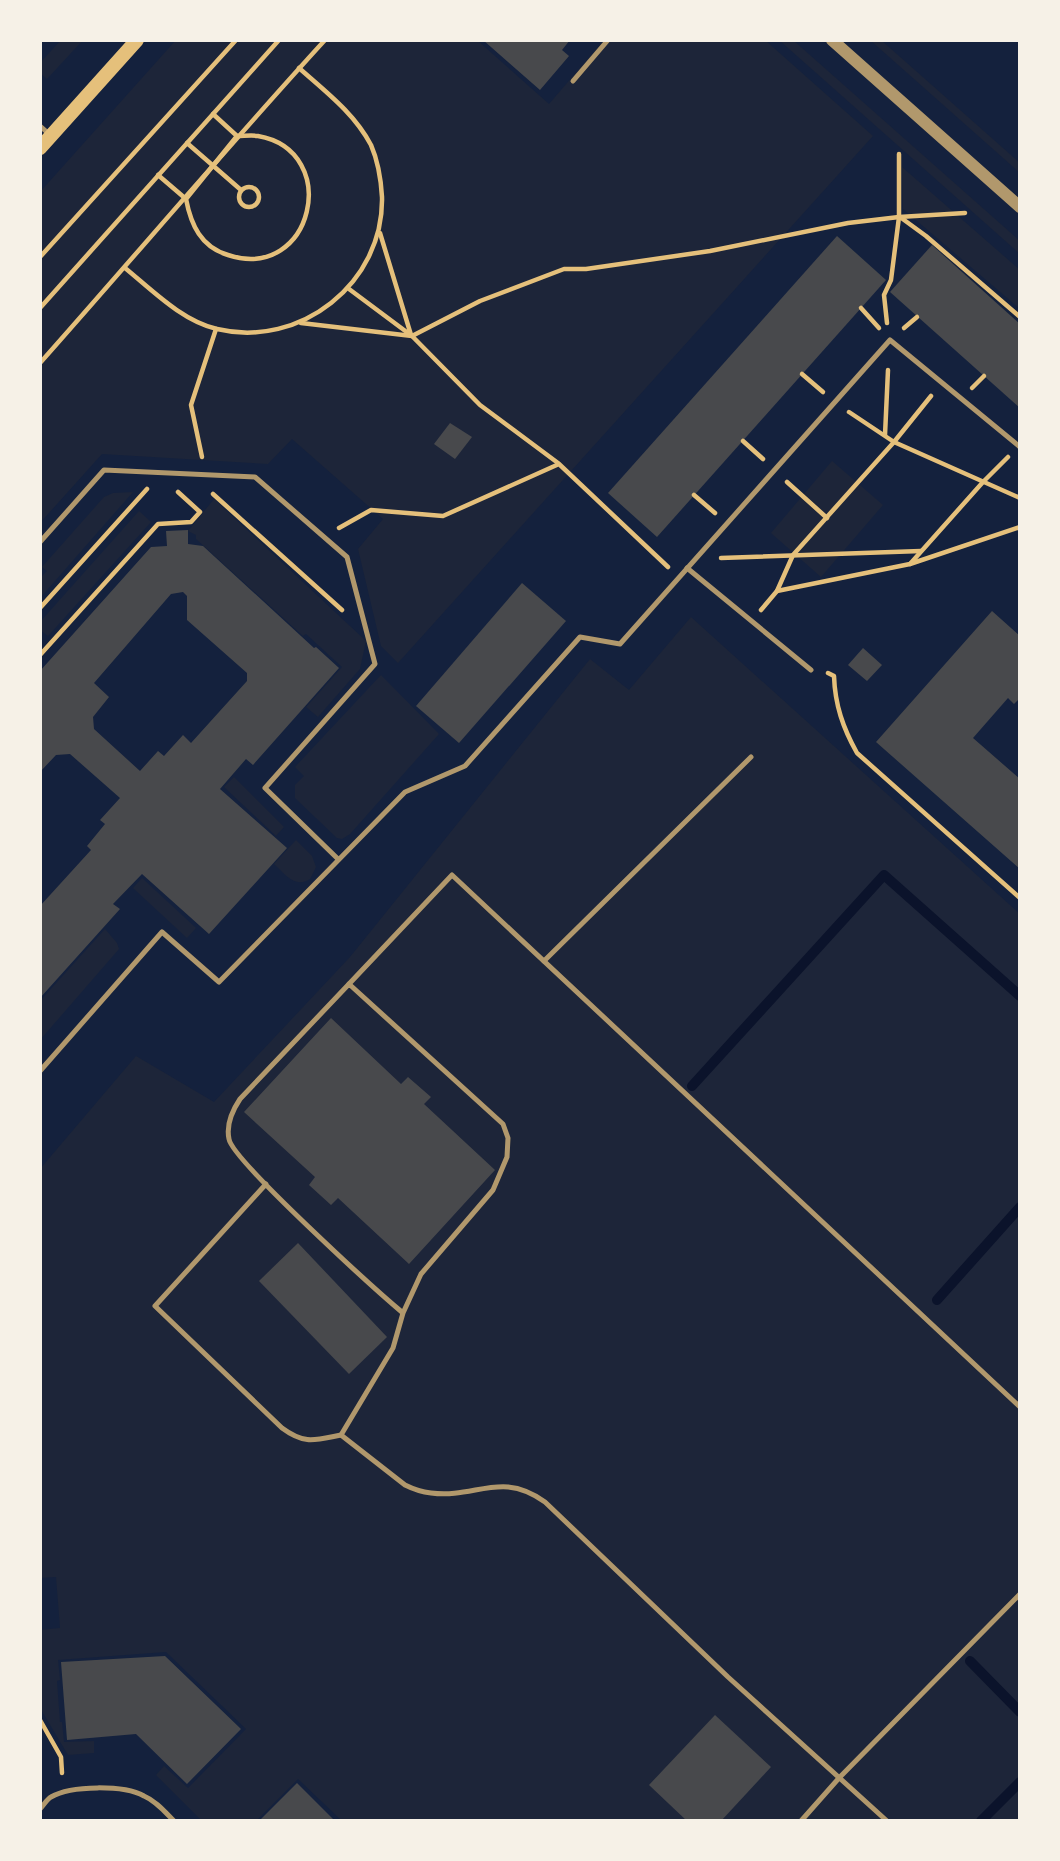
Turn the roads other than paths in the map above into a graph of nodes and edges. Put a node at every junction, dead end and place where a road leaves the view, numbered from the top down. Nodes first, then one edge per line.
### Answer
1 (137, 40) edge
2 (608, 40) edge
3 (832, 40) edge
4 (573, 81) dead end
5 (46, 131) edge
6 (40, 148) edge
7 (1020, 207) edge
8 (1019, 447) edge
9 (40, 542) edge
10 (687, 568) junction
11 (811, 670) road end
12 (751, 757) dead end
13 (338, 859) junction
14 (544, 961) junction
15 (349, 984) junction
16 (40, 1071) edge
17 (266, 1184) junction
18 (403, 1313) junction
19 (1020, 1407) edge
20 (341, 1434) junction
21 (1020, 1594) edge
22 (839, 1778) junction
23 (40, 1809) edge
24 (174, 1821) edge
25 (801, 1821) edge
26 (887, 1821) edge

1 - 5 main road
2 - 4 lane
3 - 7 street
5 - 6 main road
8 - 10 lane
9 - 13 lane
10 - 11 lane
10 - 13 lane
12 - 14 lane
13 - 16 lane
14 - 15 lane
14 - 19 lane
15 - 17 lane
15 - 18 lane
17 - 18 lane
17 - 20 lane
18 - 20 lane
20 - 22 lane
21 - 22 lane
22 - 25 lane
22 - 26 lane
23 - 24 lane

